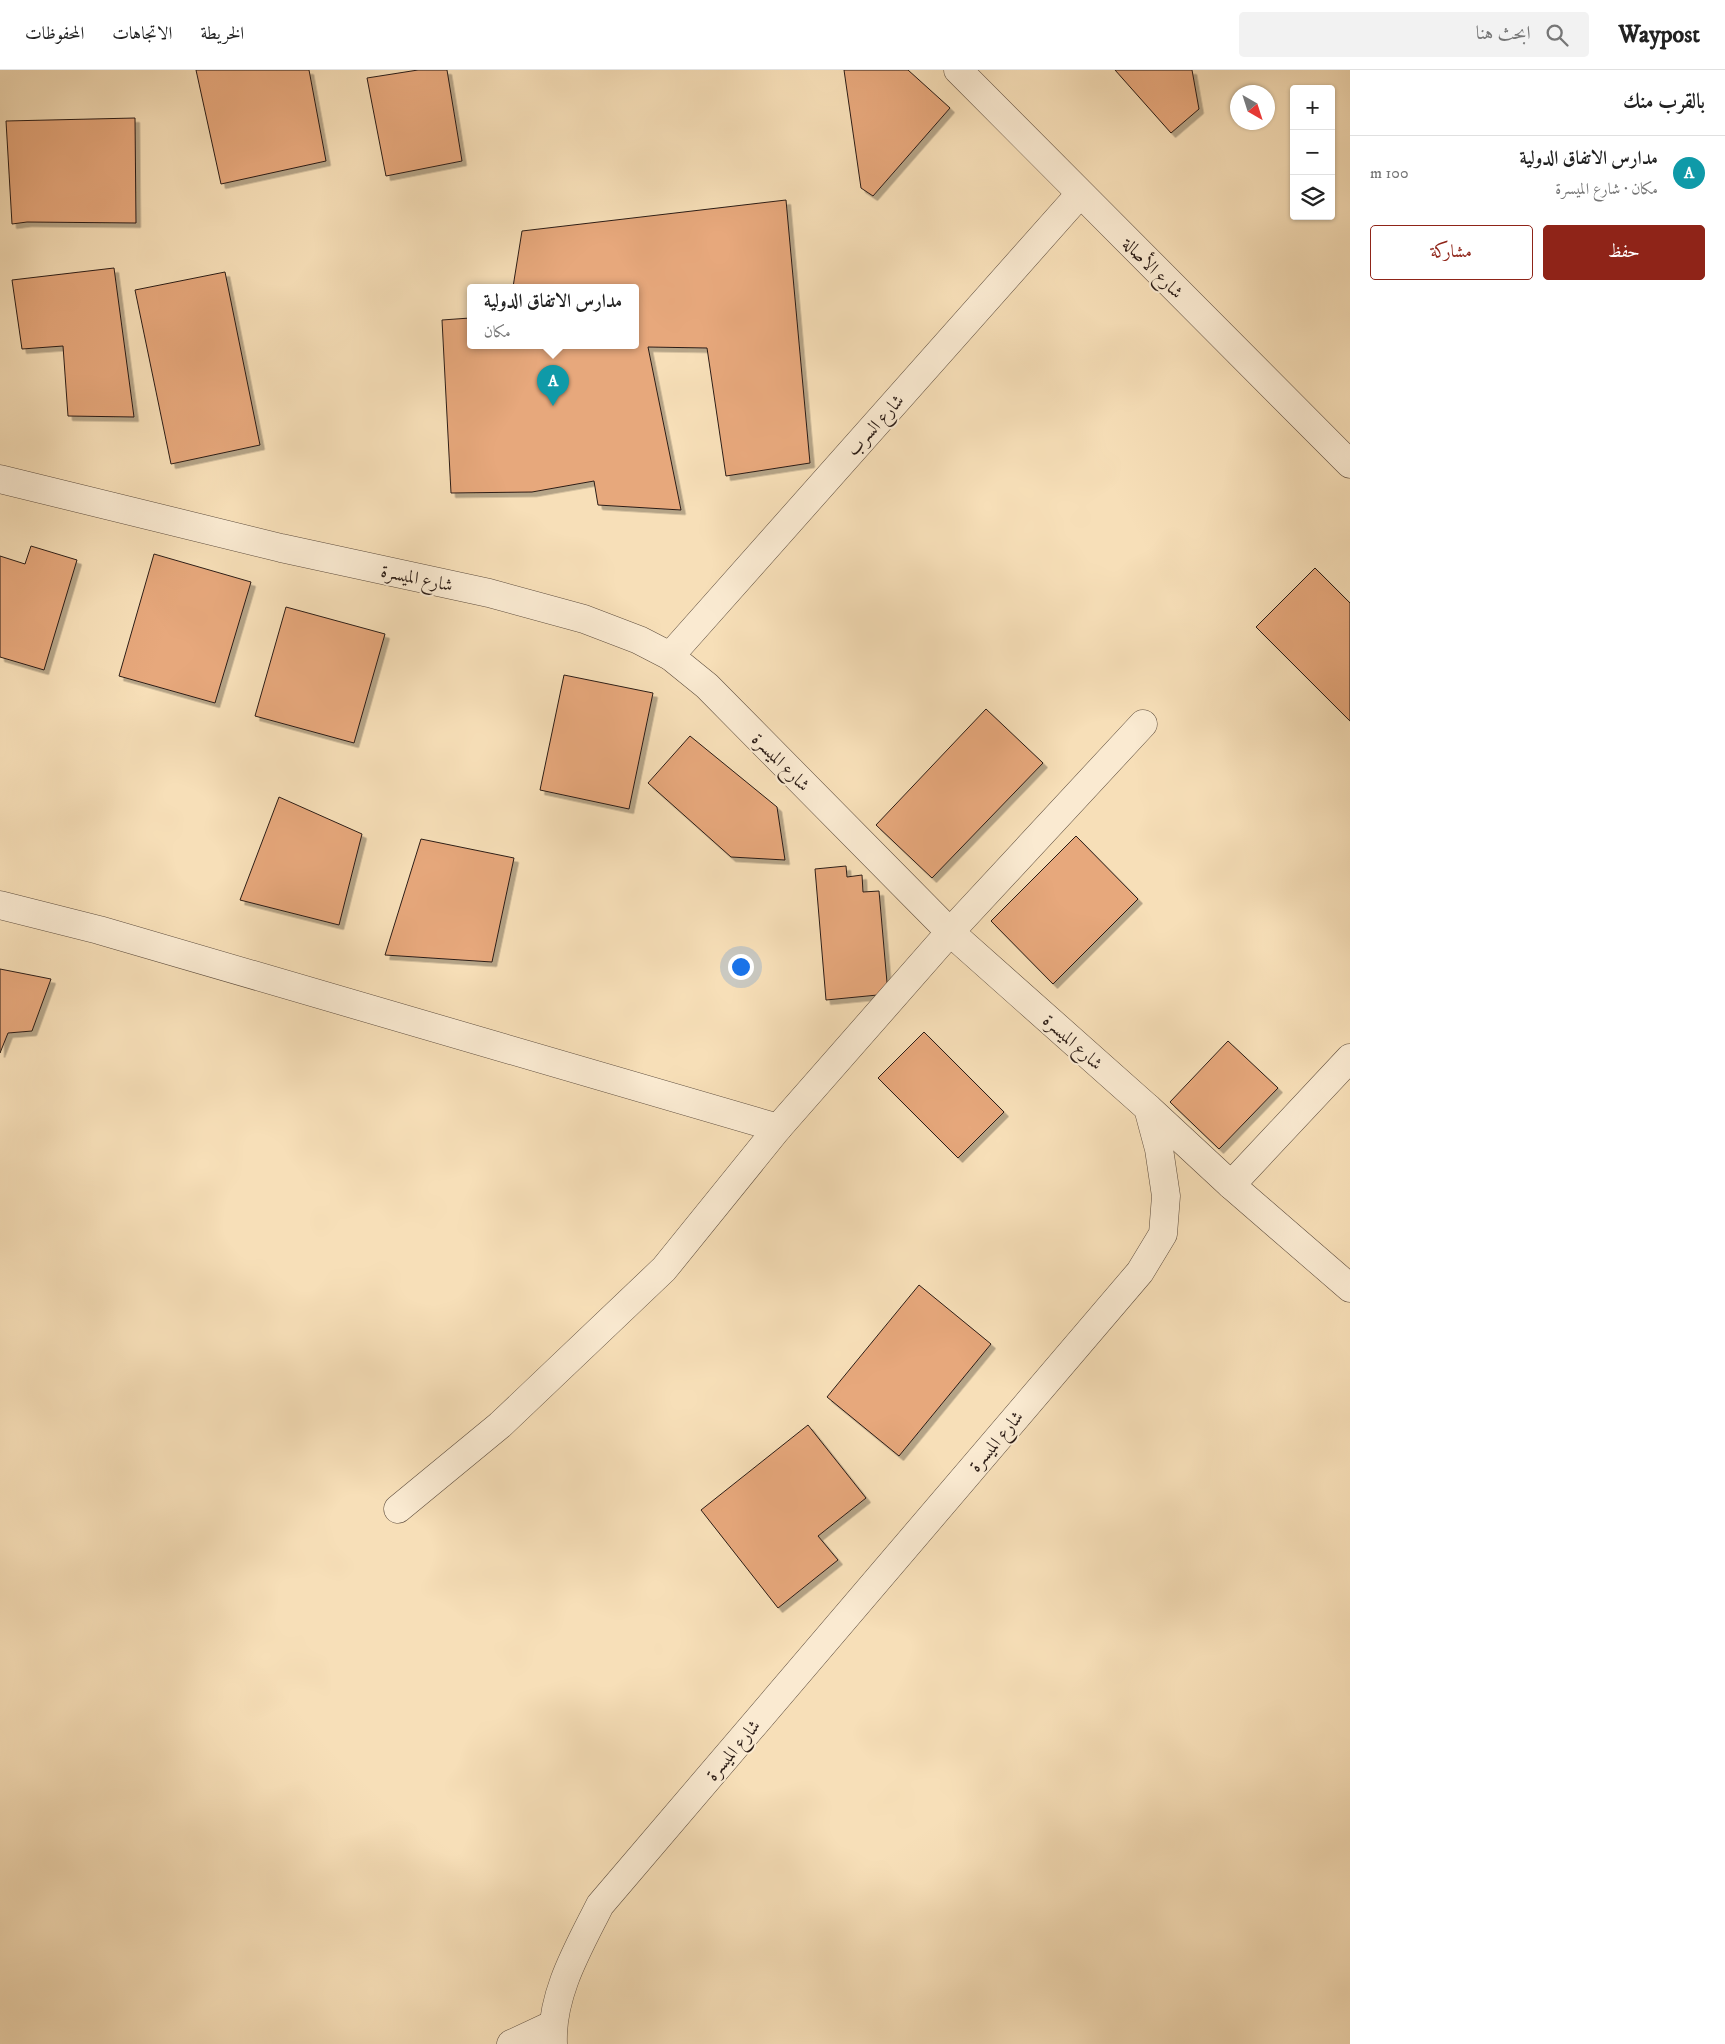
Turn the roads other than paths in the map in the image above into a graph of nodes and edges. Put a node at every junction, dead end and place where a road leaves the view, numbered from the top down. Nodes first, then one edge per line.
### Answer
1 (958, 70) edge
2 (1080, 194) junction
3 (1350, 464) edge
4 (0, 479) edge
5 (670, 656) junction
6 (1143, 724) dead end
7 (0, 905) edge
8 (950, 932) junction
9 (1350, 1058) edge
10 (1148, 1108) junction
11 (778, 1128) junction
12 (1231, 1185) junction
13 (1350, 1288) edge
14 (398, 1509) dead end
15 (552, 2034) edge
16 (511, 2044) edge

1 - 2 street, شارع الأصالة
2 - 3 street, شارع الأصالة
2 - 5 street, شارع السرب
4 - 5 street, شارع الميسرة
5 - 8 street, شارع الميسرة
6 - 8 street
7 - 11 street
8 - 10 street, شارع الميسرة
8 - 11 street
9 - 12 street
10 - 12 street
10 - 15 street, شارع الميسرة
11 - 14 street
12 - 13 street
15 - 16 street

